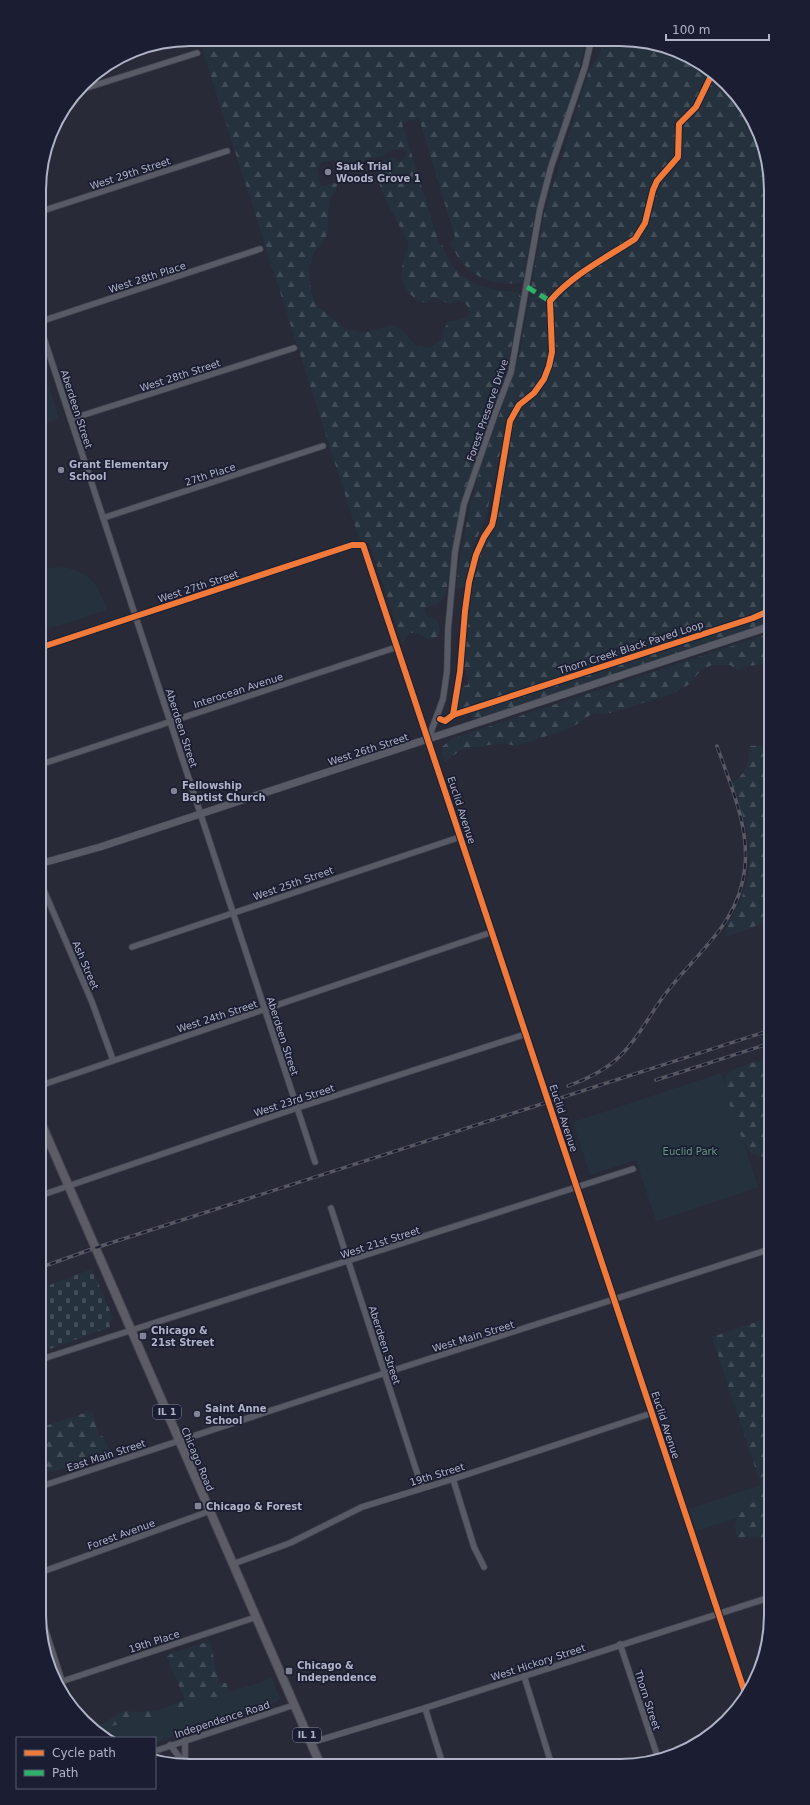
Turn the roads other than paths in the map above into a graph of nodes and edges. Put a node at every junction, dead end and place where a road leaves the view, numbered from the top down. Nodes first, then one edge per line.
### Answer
1 (589, 46) edge
2 (197, 52) dead end
3 (89, 87) edge
4 (227, 150) dead end
5 (46, 210) edge
6 (260, 249) dead end
7 (46, 320) edge
8 (46, 343) edge
9 (294, 348) dead end
10 (71, 419) junction
11 (323, 446) dead end
12 (104, 518) junction
13 (363, 545) joint
14 (136, 617) junction
15 (764, 628) edge
16 (46, 646) edge
17 (397, 647) junction
18 (170, 722) junction
19 (428, 740) junction
20 (46, 763) edge
21 (201, 814) junction
22 (460, 836) junction
23 (46, 862) edge
24 (46, 895) edge
25 (233, 913) junction
26 (492, 932) junction
27 (132, 947) dead end
28 (265, 1009) junction
29 (526, 1034) junction
30 (113, 1060) junction
31 (46, 1084) edge
32 (297, 1108) junction
33 (46, 1134) edge
34 (315, 1162) dead end
35 (633, 1169) dead end
36 (69, 1187) junction
37 (576, 1187) junction
38 (46, 1194) edge
39 (331, 1208) dead end
40 (764, 1251) edge
41 (348, 1262) junction
42 (614, 1301) junction
43 (131, 1330) junction
44 (46, 1358) edge
45 (385, 1373) junction
46 (652, 1412) junction
47 (179, 1441) junction
48 (453, 1479) junction
49 (46, 1485) edge
50 (422, 1488) junction
51 (210, 1511) junction
52 (233, 1564) junction
53 (484, 1568) dead end
54 (46, 1570) edge
55 (764, 1598) edge
56 (718, 1613) junction
57 (256, 1617) junction
58 (620, 1644) junction
59 (50, 1647) edge
60 (55, 1664) edge
61 (524, 1676) junction
62 (62, 1681) edge
63 (744, 1689) edge
64 (294, 1705) junction
65 (425, 1708) junction
66 (185, 1740) junction
67 (310, 1743) junction
68 (170, 1745) junction
69 (156, 1750) edge
70 (657, 1754) edge
71 (182, 1759) edge
72 (185, 1759) edge
73 (318, 1759) edge
74 (441, 1759) edge
75 (550, 1759) edge

1 - 19 street, Forest Preserve Drive
2 - 3 street
4 - 5 street, West 29th Street
6 - 7 street, West 28th Place
8 - 10 street, Aberdeen Street
9 - 10 street, West 28th Street
10 - 12 street, Aberdeen Street
11 - 12 street, 27th Place
12 - 14 street, Aberdeen Street
13 - 14 street, West 27th Street
13 - 17 street, Euclid Avenue
14 - 16 street, West 27th Street
14 - 18 street, Aberdeen Street
15 - 19 street, West 26th Street
17 - 18 street, Interocean Avenue
17 - 19 street, Euclid Avenue
18 - 20 street, Interocean Avenue
18 - 21 street, Aberdeen Street
19 - 21 street, West 26th Street
19 - 22 street, Euclid Avenue
21 - 23 street, West 26th Street
21 - 25 street, Aberdeen Street
22 - 25 street, West 25th Street
22 - 26 street, Euclid Avenue
24 - 30 street, Ash Street
25 - 27 street, West 25th Street
25 - 28 street, Aberdeen Street
26 - 28 street, West 24th Street
26 - 29 street, Euclid Avenue
28 - 30 street, West 24th Street
28 - 32 street, Aberdeen Street
29 - 32 street, West 23rd Street
29 - 37 street, Euclid Avenue
30 - 31 street, West 24th Street
32 - 34 street, Aberdeen Street
32 - 36 street, West 23rd Street
33 - 36 main road, Chicago Road / IL 1
35 - 37 street, West 21st Street
36 - 38 street, West 23rd Street
36 - 43 main road, Chicago Road / IL 1
37 - 41 street, West 21st Street
37 - 42 street, Euclid Avenue
39 - 41 street, Aberdeen Street
40 - 42 street, West Main Street
41 - 43 street, West 21st Street
41 - 45 street, Aberdeen Street
42 - 45 street, West Main Street
42 - 46 street, Euclid Avenue
43 - 44 street, West 21st Street
43 - 47 main road, Chicago Road / IL 1
45 - 47 street, West Main Street
45 - 50 street, Aberdeen Street
46 - 48 street, 19th Street
46 - 56 street, Euclid Avenue
47 - 49 street, East Main Street
47 - 51 main road, Chicago Road / IL 1
48 - 50 street, 19th Street
48 - 53 street
50 - 52 street, 19th Street
51 - 52 main road, Chicago Road / IL 1
51 - 54 street, Forest Avenue
52 - 57 main road, Chicago Road / IL 1
55 - 56 street, West Hickory Street
56 - 58 street, West Hickory Street
56 - 63 street, Euclid Avenue
57 - 62 street, 19th Place
57 - 64 main road, Chicago Road / IL 1
58 - 61 street, West Hickory Street
58 - 70 street, Thorn Street
59 - 60 street
61 - 65 street, West Hickory Street
61 - 75 street
64 - 66 street, Independence Road
64 - 67 main road, Chicago Road / IL 1
65 - 67 street, West Hickory Street
65 - 74 street
66 - 68 street, Independence Road
66 - 72 street
67 - 73 main road, Chicago Road / IL 1
68 - 69 street, Independence Road
68 - 71 street

